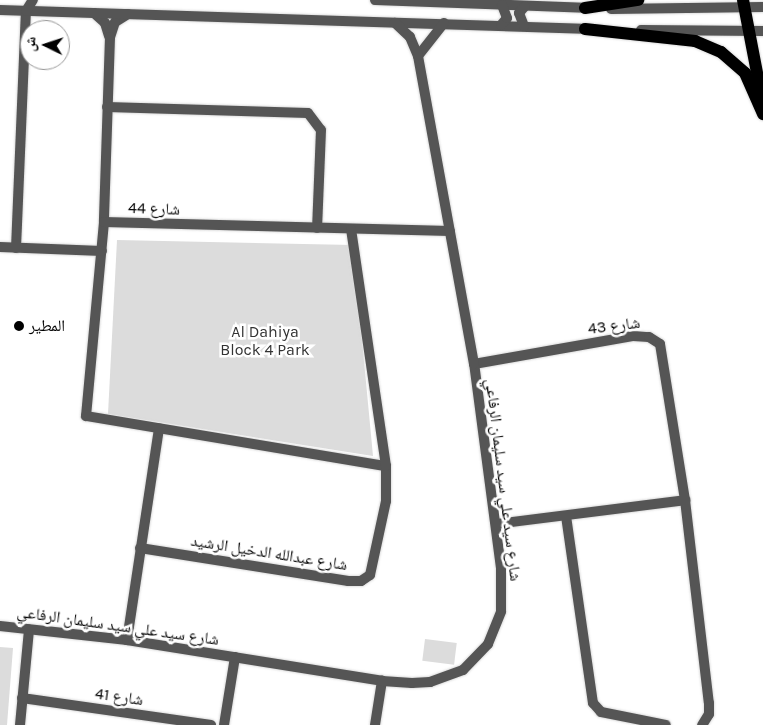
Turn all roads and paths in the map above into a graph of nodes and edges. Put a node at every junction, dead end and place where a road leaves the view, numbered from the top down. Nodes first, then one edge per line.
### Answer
1 (33, 0) edge
2 (47, 0) edge
3 (375, 0) edge
4 (380, 0) edge
5 (638, 0) edge
6 (426, 1) edge
7 (743, 4) edge
8 (502, 5) junction
9 (525, 6) junction
10 (763, 7) edge
11 (585, 8) junction
12 (0, 10) edge
13 (26, 11) junction
14 (58, 12) junction
15 (94, 13) junction
16 (128, 14) junction
17 (394, 23) junction
18 (444, 23) junction
19 (501, 25) junction
20 (524, 26) junction
21 (584, 29) junction
22 (749, 31) junction
23 (763, 31) edge
24 (110, 37) junction
25 (418, 56) junction
26 (763, 104) edge
27 (107, 107) junction
28 (763, 114) edge
29 (104, 222) junction
30 (317, 228) junction
31 (351, 230) junction
32 (450, 231) junction
33 (0, 247) edge
34 (16, 248) junction
35 (102, 251) junction
36 (474, 364) junction
37 (159, 428) junction
38 (386, 466) junction
39 (685, 500) junction
40 (566, 516) junction
41 (496, 524) junction
42 (140, 548) junction
43 (0, 626) edge
44 (29, 629) junction
45 (126, 640) junction
46 (234, 657) junction
47 (382, 681) junction
48 (22, 698) junction
49 (20, 725) edge
50 (211, 725) edge
51 (224, 725) edge
52 (375, 725) edge
53 (666, 725) edge
54 (702, 725) edge

1 - 13 street
2 - 14 street
3 - 4 street
4 - 6 street
5 - 11 main road
6 - 8 street
7 - 10 street
7 - 11 street
7 - 22 main road
8 - 9 street
8 - 19 street
9 - 11 street
9 - 20 street
12 - 13 street
13 - 14 street
13 - 34 street
14 - 15 street
15 - 16 street
15 - 24 street
16 - 17 street
16 - 24 street
17 - 18 street
17 - 25 street, شارع سيد علي سيد سليمان الرفاعي
18 - 19 street
18 - 25 street
19 - 20 street
20 - 21 street
21 - 22 street
21 - 28 main road
22 - 23 street
22 - 26 main road
24 - 27 street, شارع 44
25 - 32 street, شارع سيد علي سيد سليمان الرفاعي
27 - 29 street, شارع 44
27 - 30 street
29 - 30 street, شارع 44
29 - 35 street
30 - 31 street, شارع 44
31 - 32 street, شارع 44
31 - 38 street, شارع عبدالله الدخيل الرشيد
32 - 36 street, شارع سيد علي سيد سليمان الرفاعي
33 - 34 street
34 - 35 street
35 - 37 street
36 - 39 street, شارع 43
36 - 41 street, شارع سيد علي سيد سليمان الرفاعي
37 - 38 street
37 - 42 street
38 - 42 street, شارع عبدالله الدخيل الرشيد
39 - 40 street
39 - 54 street, شارع 43
40 - 41 street
40 - 53 street
41 - 47 street, شارع سيد علي سيد سليمان الرفاعي
42 - 45 street
43 - 44 street, شارع سيد علي سيد سليمان الرفاعي
44 - 45 street, شارع سيد علي سيد سليمان الرفاعي
44 - 48 street
45 - 46 street, شارع سيد علي سيد سليمان الرفاعي
46 - 47 street, شارع سيد علي سيد سليمان الرفاعي
46 - 51 street
47 - 52 street
48 - 49 street
48 - 50 street, شارع 41

